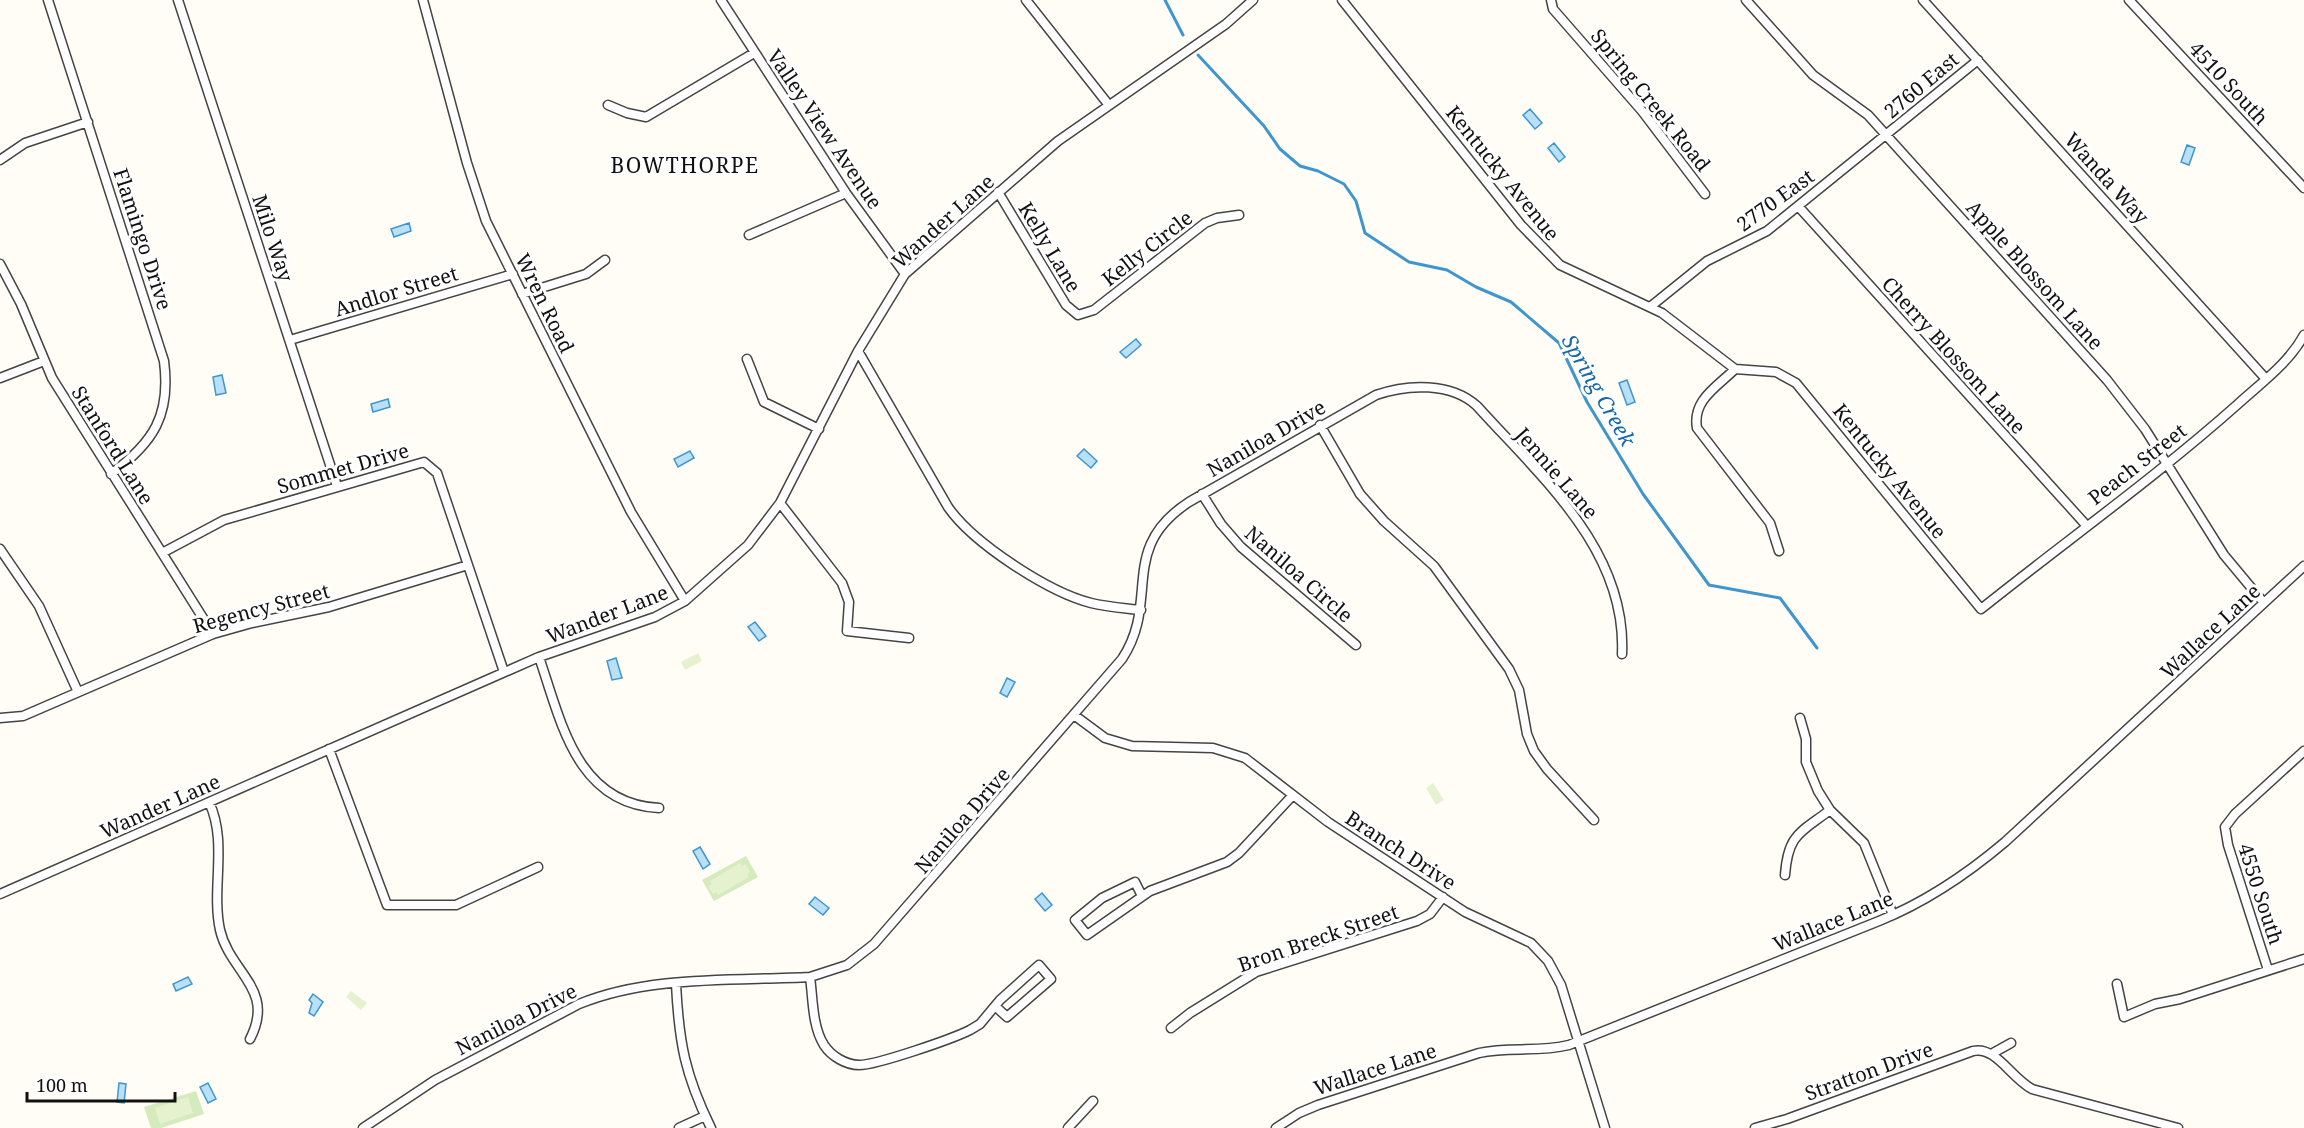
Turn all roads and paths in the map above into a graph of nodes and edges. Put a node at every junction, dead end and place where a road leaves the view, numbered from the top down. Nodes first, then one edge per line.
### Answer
1 (48, 0) edge
2 (178, 0) edge
3 (423, 0) edge
4 (721, 0) edge
5 (1026, 0) edge
6 (1253, 0) edge
7 (1342, 0) edge
8 (1551, 0) edge
9 (1746, 0) edge
10 (1923, 0) edge
11 (2129, 0) edge
12 (754, 52) junction
13 (1977, 60) junction
14 (1108, 104) junction
15 (608, 105) dead end
16 (88, 122) junction
17 (1886, 135) junction
18 (0, 160) edge
19 (2304, 188) edge
20 (998, 192) junction
21 (846, 193) junction
22 (1705, 194) dead end
23 (1798, 206) junction
24 (1239, 215) dead end
25 (749, 235) dead end
26 (605, 260) dead end
27 (0, 264) edge
28 (513, 274) junction
29 (905, 274) junction
30 (522, 294) junction
31 (1650, 307) junction
32 (1078, 315) joint
33 (2304, 335) edge
34 (290, 340) junction
35 (858, 351) junction
36 (747, 359) dead end
37 (44, 361) junction
38 (1735, 369) junction
39 (0, 378) edge
40 (2266, 379) junction
41 (1462, 396) joint
42 (1320, 425) junction
43 (819, 429) junction
44 (2166, 463) junction
45 (111, 474) junction
46 (338, 486) junction
47 (1203, 494) junction
48 (780, 503) junction
49 (2086, 525) junction
50 (0, 549) edge
51 (1779, 551) dead end
52 (162, 553) junction
53 (468, 565) junction
54 (2304, 566) edge
55 (685, 601) junction
56 (2264, 603) junction
57 (1981, 609) joint
58 (1141, 610) junction
59 (213, 634) junction
60 (909, 638) dead end
61 (1356, 645) dead end
62 (1622, 654) dead end
63 (539, 657) junction
64 (504, 672) junction
65 (78, 692) junction
66 (1074, 715) junction
67 (1800, 717) dead end
68 (0, 718) edge
69 (329, 749) junction
70 (2304, 751) edge
71 (1293, 795) junction
72 (209, 802) junction
73 (659, 808) dead end
74 (1830, 810) junction
75 (1594, 820) dead end
76 (538, 867) dead end
77 (1785, 875) dead end
78 (1146, 893) junction
79 (0, 894) edge
80 (1443, 897) junction
81 (1893, 915) junction
82 (2304, 959) edge
83 (2268, 970) junction
84 (810, 977) junction
85 (676, 984) junction
86 (2117, 984) dead end
87 (995, 1006) junction
88 (1171, 1028) dead end
89 (250, 1039) dead end
90 (1578, 1041) junction
91 (2011, 1043) dead end
92 (1993, 1053) junction
93 (1093, 1101) dead end
94 (705, 1116) junction
95 (363, 1128) edge
96 (679, 1128) edge
97 (711, 1128) edge
98 (1068, 1128) edge
99 (1276, 1128) edge
100 (1605, 1128) edge
101 (1755, 1128) edge
102 (2178, 1128) edge

1 - 16 street, Flamingo Drive
2 - 34 street, Milo Way
3 - 28 street, Wren Road
4 - 12 street, Valley View Avenue
5 - 14 street
6 - 14 street, Wander Lane
7 - 31 street, Kentucky Avenue
8 - 22 street, Spring Creek Road
9 - 17 street, Apple Blossom Lane
10 - 13 street, Wanda Way
11 - 19 street, 4510 South
12 - 15 street
12 - 21 street, Valley View Avenue
13 - 17 street, 2760 East
13 - 40 street, Wanda Way
14 - 20 street, Wander Lane
16 - 18 street
16 - 45 street, Flamingo Drive
17 - 23 street, 2770 East
17 - 44 street, Apple Blossom Lane
20 - 29 street, Wander Lane
20 - 32 street, Kelly Lane
21 - 25 street
21 - 29 street, Valley View Avenue
23 - 31 street, 2770 East
23 - 49 street, Cherry Blossom Lane
24 - 32 street, Kelly Circle
26 - 30 street
27 - 37 street, Stanford Lane
28 - 30 street, Wren Road
28 - 34 street, Andlor Street
29 - 35 street, Wander Lane
30 - 55 street, Wren Road
31 - 38 street, Kentucky Avenue
33 - 40 street, Peach Street
34 - 46 street, Milo Way
35 - 43 street, Wander Lane
35 - 58 street
36 - 43 street
37 - 39 street
37 - 45 street, Stanford Lane
38 - 51 street
38 - 57 street, Kentucky Avenue
40 - 44 street, Peach Street
41 - 42 street, Naniloa Drive
41 - 62 street, Jennie Lane
42 - 47 street, Naniloa Drive
42 - 75 street
43 - 48 street, Wander Lane
44 - 49 street, Peach Street
44 - 56 street, Apple Blossom Lane
45 - 52 street, Stanford Lane
46 - 52 street, Sommet Drive
46 - 53 street, Sommet Drive
47 - 58 street, Naniloa Drive
47 - 61 street, Naniloa Circle
48 - 55 street, Wander Lane
48 - 60 street
49 - 57 street, Peach Street
50 - 65 street
52 - 59 street, Stanford Lane
53 - 59 street, Regency Street
53 - 64 street, Sommet Drive
54 - 56 street, Wallace Lane
55 - 63 street, Wander Lane
56 - 81 street, Wallace Lane
58 - 66 street, Naniloa Drive
59 - 65 street, Regency Street
63 - 64 street, Wander Lane
63 - 73 street
64 - 69 street, Wander Lane
65 - 68 street, Regency Street
66 - 71 street, Branch Drive
66 - 84 street, Naniloa Drive
67 - 74 street
69 - 72 street, Wander Lane
69 - 76 street
70 - 83 street, 4550 South
71 - 78 street
71 - 80 street, Branch Drive
72 - 79 street, Wander Lane
72 - 89 street
74 - 77 street
74 - 81 street
78 - 78 street
80 - 88 street, Bron Breck Street
80 - 90 street, Branch Drive
81 - 90 street, Wallace Lane
82 - 83 street
83 - 86 street
84 - 85 street, Naniloa Drive
84 - 87 street
85 - 94 street
85 - 95 street, Naniloa Drive
87 - 87 street
90 - 99 street, Wallace Lane
90 - 100 street, Branch Drive
91 - 92 street, Stratton Drive
92 - 101 street, Stratton Drive
92 - 102 street
93 - 98 street
94 - 96 street
94 - 97 street

